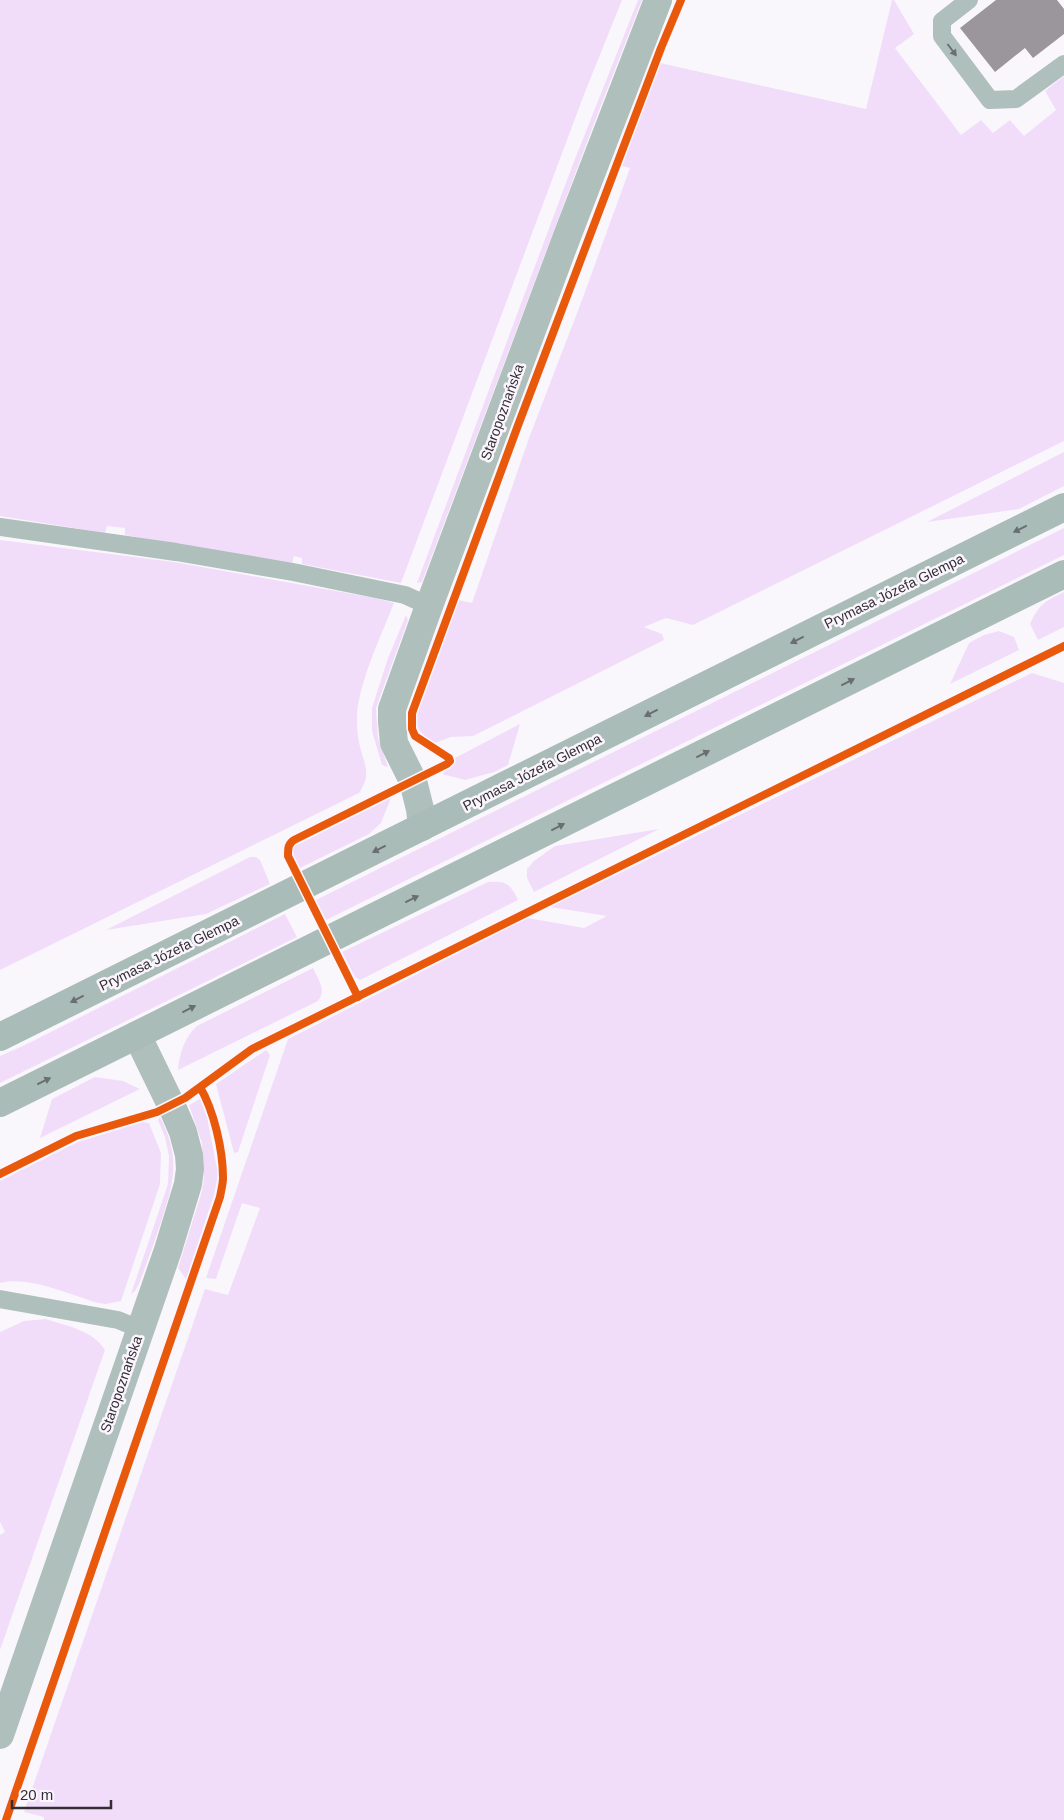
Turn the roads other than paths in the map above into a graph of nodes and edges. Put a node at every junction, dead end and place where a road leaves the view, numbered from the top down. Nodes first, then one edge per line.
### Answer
1 (658, 0) edge
2 (969, 0) edge
3 (1064, 64) edge
4 (1064, 507) edge
5 (0, 527) edge
6 (1064, 574) edge
7 (429, 606) junction
8 (422, 827) junction
9 (137, 1035) junction
10 (0, 1037) edge
11 (0, 1103) edge
12 (0, 1299) edge
13 (140, 1328) junction
14 (0, 1735) edge

1 - 7 street, Staropoznańska
2 -> 3 lane
4 -> 8 street, Prymasa Józefa Glempa
5 - 7 lane
9 -> 6 street
7 - 8 street, Staropoznańska
8 -> 10 street, Prymasa Józefa Glempa
11 -> 9 street
9 - 13 street, Staropoznańska
12 - 13 lane
13 - 14 street, Staropoznańska

